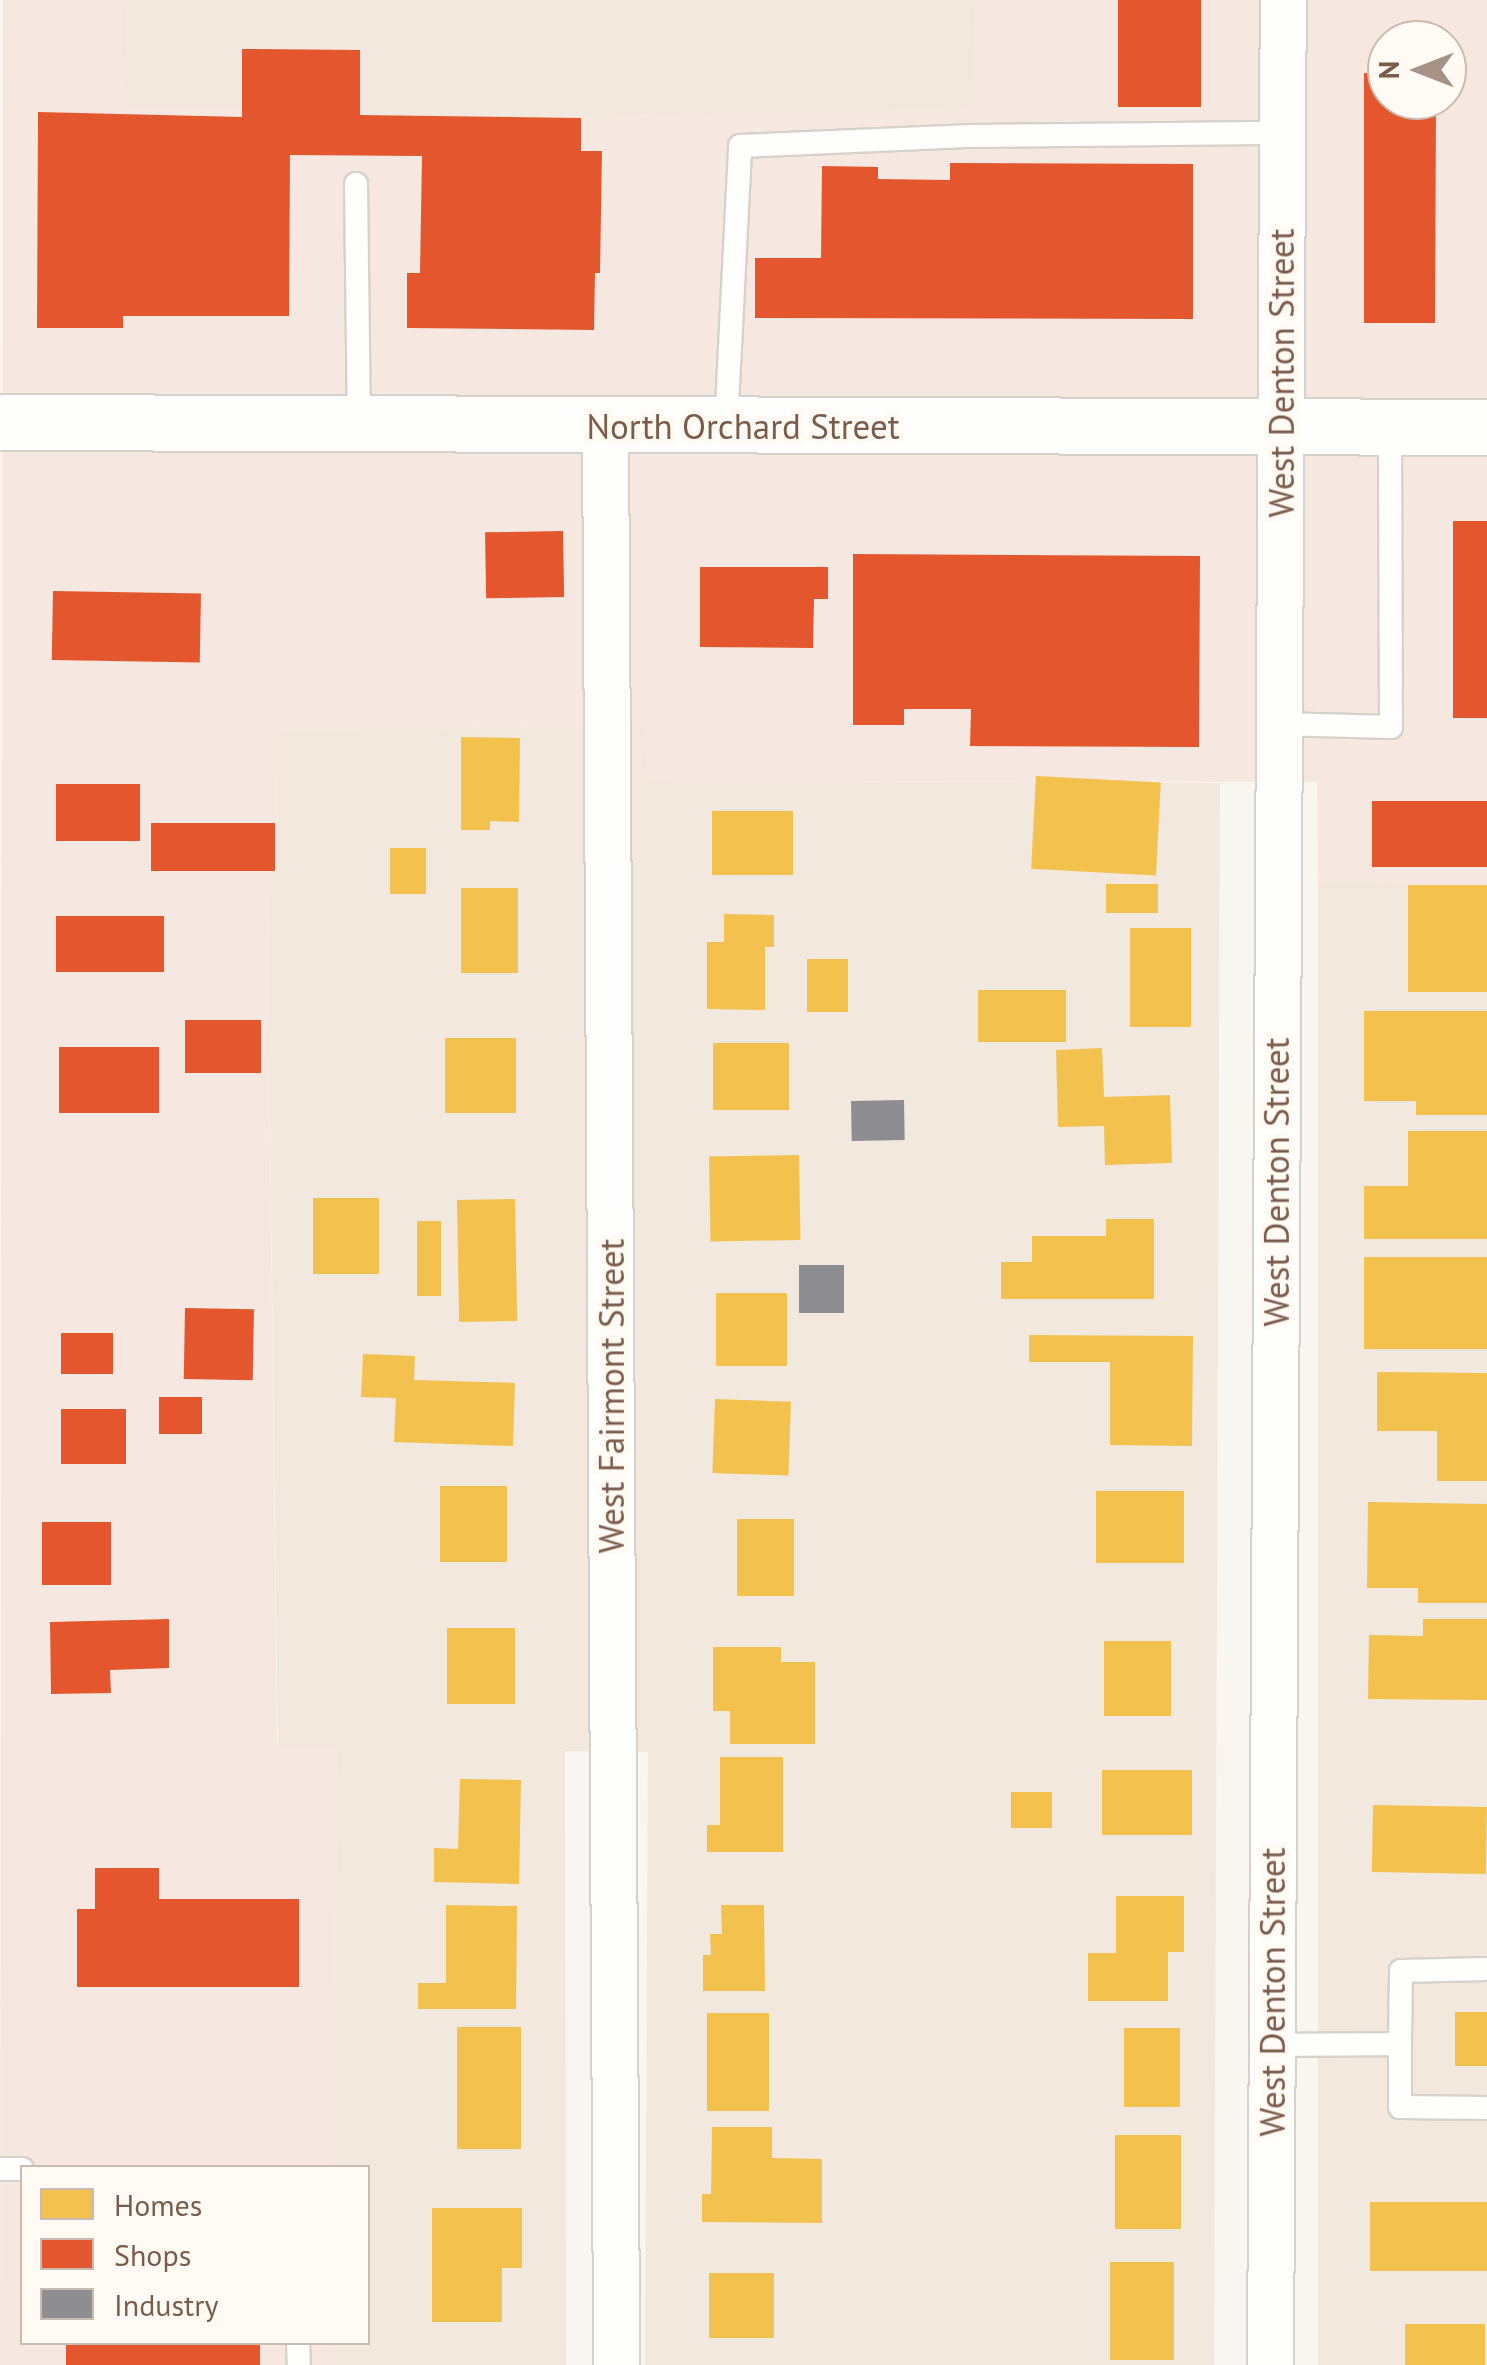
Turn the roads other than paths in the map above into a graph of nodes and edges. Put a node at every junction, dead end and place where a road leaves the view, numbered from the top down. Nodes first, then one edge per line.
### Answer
1 (1283, 0) edge
2 (1282, 132) junction
3 (356, 184) dead end
4 (0, 422) edge
5 (359, 424) junction
6 (605, 426) junction
7 (726, 426) junction
8 (1280, 427) junction
9 (1390, 427) junction
10 (1487, 427) edge
11 (1279, 724) junction
12 (1487, 1970) edge
13 (1400, 2044) junction
14 (1272, 2046) junction
15 (1487, 2108) edge
16 (616, 2365) edge
17 (1270, 2365) edge

1 - 2 street, West Denton Street
2 - 7 lane
2 - 8 street, West Denton Street
3 - 5 lane
4 - 5 main road, North Orchard Street
5 - 6 main road, North Orchard Street
6 - 7 main road, North Orchard Street
6 - 16 street, West Fairmont Street
7 - 8 main road, North Orchard Street
8 - 9 main road, North Orchard Street
8 - 11 street, West Denton Street
9 - 10 main road, North Orchard Street
9 - 11 lane
11 - 14 street, West Denton Street
12 - 13 lane
13 - 14 lane
13 - 15 lane
14 - 17 street, West Denton Street

